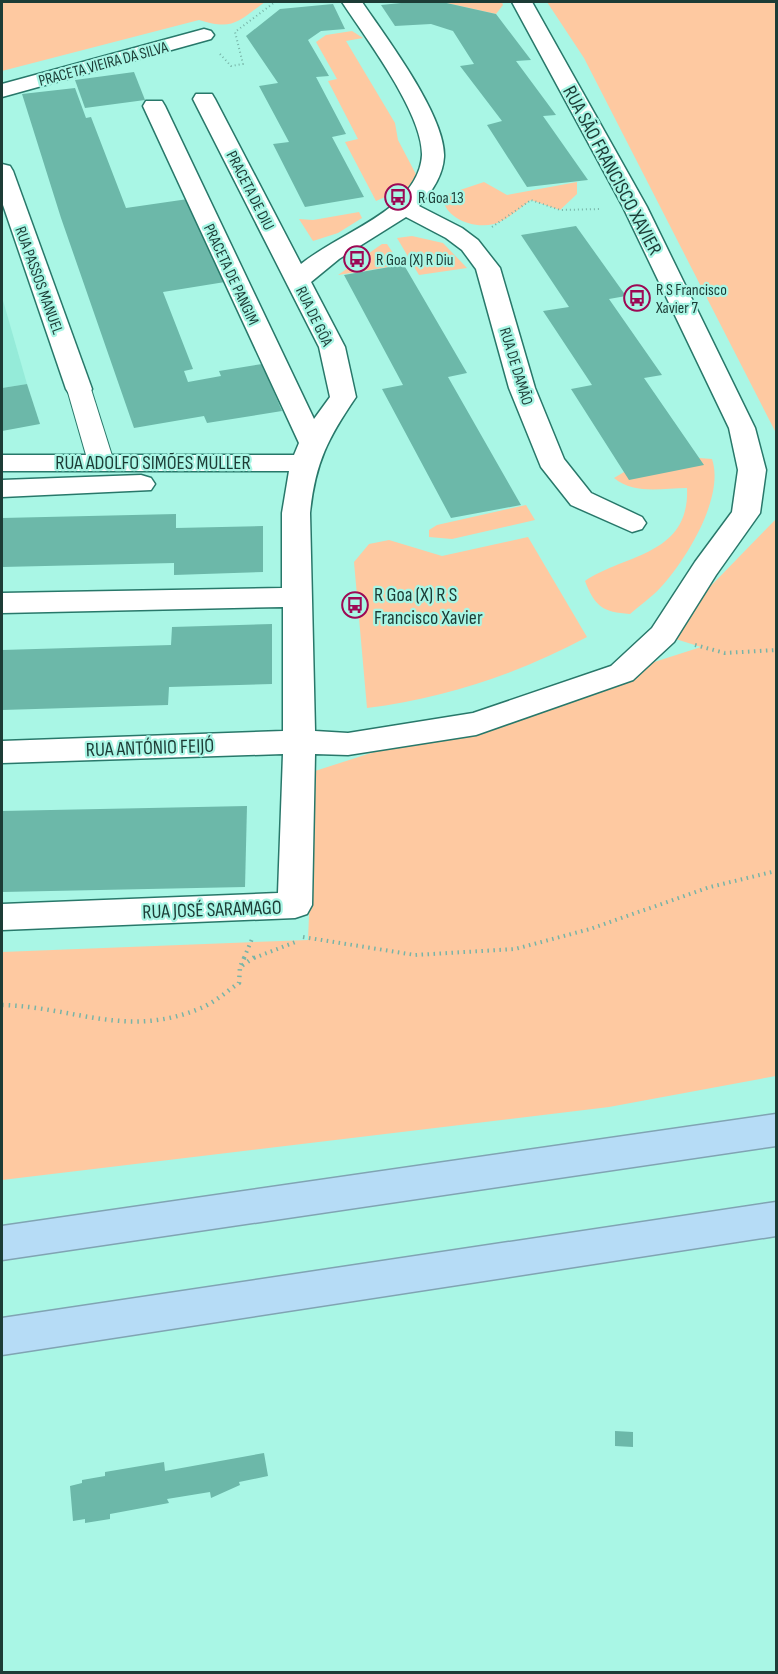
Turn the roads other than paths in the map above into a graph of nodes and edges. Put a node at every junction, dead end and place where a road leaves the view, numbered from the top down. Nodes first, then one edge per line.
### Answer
1 (352, 2) edge
2 (522, 2) edge
3 (204, 35) road end
4 (2, 91) edge
5 (204, 99) dead end
6 (154, 106) dead end
7 (2, 171) edge
8 (406, 208) junction
9 (298, 280) junction
10 (79, 389) joint
11 (304, 461) junction
12 (101, 462) junction
13 (2, 463) edge
14 (2, 489) edge
15 (632, 523) dead end
16 (297, 597) junction
17 (2, 603) edge
18 (299, 742) junction
19 (2, 752) edge
20 (2, 917) edge
21 (777, 1130) edge
22 (777, 1218) edge
23 (2, 1243) edge
24 (2, 1337) edge

1 - 8 street, RUA DE GÔA
2 - 18 street, RUA SÃO FRANCISCO XAVIER
3 - 4 street, PRACETA VIEIRA DA SILVA
5 - 9 street, PRACETA DE DIU
6 - 11 street, PRACETA DE PANGIM
7 - 10 street, RUA PASSOS MANUEL
8 - 9 street, RUA DE GÔA
8 - 15 street, RUA DE DAMÃO
9 - 11 street, RUA DE GÔA
10 - 12 street
11 - 12 street, RUA ADOLFO SIMÕES MULLER
11 - 14 street, RUA ADOLFO SIMÕES MULLER
11 - 16 street
12 - 13 street, RUA ADOLFO SIMÕES MULLER
16 - 17 street
16 - 18 street
18 - 19 street, RUA ANTÓNIO FEIJÓ
18 - 20 street, RUA JOSÉ SARAMAGO
21 - 23 highway
22 - 24 highway

